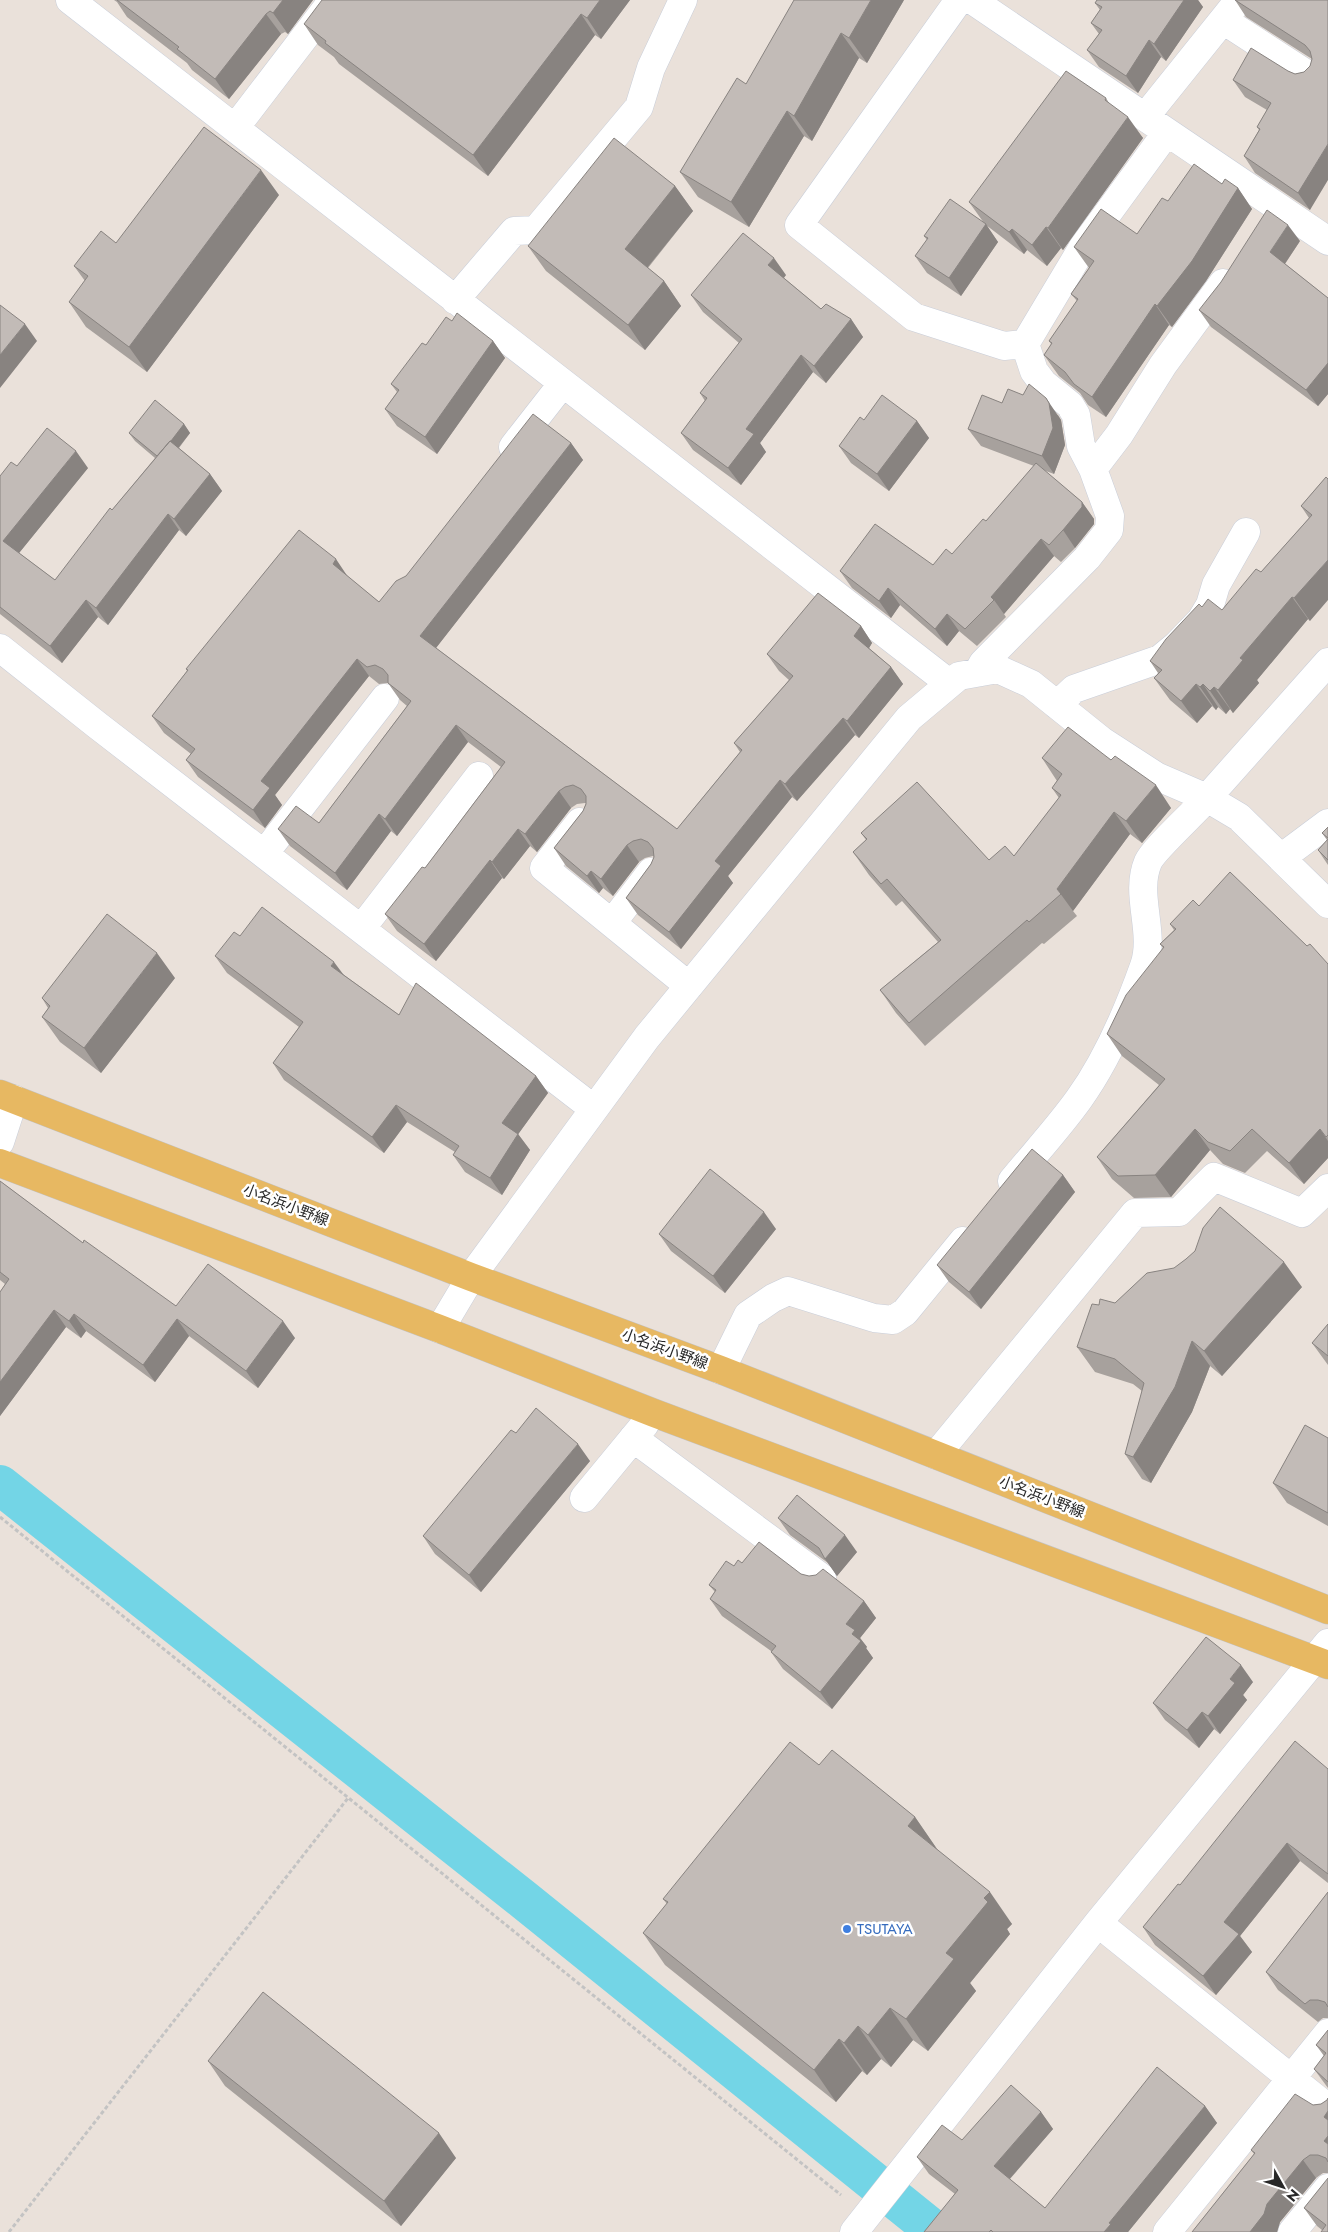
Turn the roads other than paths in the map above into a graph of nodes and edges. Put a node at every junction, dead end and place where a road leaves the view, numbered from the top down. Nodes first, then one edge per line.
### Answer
1 (70, 0) edge
2 (333, 0) edge
3 (684, 0) edge
4 (959, 0) edge
5 (972, 0) edge
6 (1231, 10) edge
7 (1308, 75) edge
8 (1145, 117) junction
9 (235, 128) junction
10 (1167, 132) junction
11 (1274, 204) junction
12 (1258, 229) edge
13 (1328, 241) edge
14 (1237, 261) edge
15 (455, 300) junction
16 (1025, 344) junction
17 (563, 383) junction
18 (496, 468) edge
19 (1093, 469) junction
20 (1246, 532) dead end
21 (0, 648) edge
22 (1328, 662) edge
23 (978, 672) junction
24 (949, 684) junction
25 (385, 698) dead end
26 (1057, 705) junction
27 (479, 776) dead end
28 (1207, 798) junction
29 (583, 818) edge
30 (1328, 823) edge
31 (264, 854) junction
32 (1281, 858) junction
33 (651, 872) edge
34 (1328, 904) edge
35 (612, 924) junction
36 (361, 929) junction
37 (689, 986) junction
38 (7, 1096) edge
39 (594, 1109) junction
40 (0, 1142) edge
41 (0, 1163) edge
42 (1328, 1188) edge
43 (998, 1198) edge
44 (979, 1221) edge
45 (471, 1277) junction
46 (440, 1329) junction
47 (721, 1370) junction
48 (654, 1413) junction
49 (633, 1438) junction
50 (936, 1455) junction
51 (584, 1498) dead end
52 (822, 1578) edge
53 (1328, 1610) edge
54 (1323, 1656) edge
55 (1098, 1923) junction
56 (1328, 2033) edge
57 (1291, 2078) junction
58 (1328, 2108) edge
59 (1328, 2188) edge
60 (867, 2216) edge
61 (1167, 2232) edge
62 (1292, 2232) edge

1 - 9 street
2 - 9 street
3 - 15 street
4 - 16 street
5 - 8 street
6 - 7 street
6 - 8 street
8 - 10 street
9 - 15 street
10 - 11 street
10 - 16 street
11 - 12 street
11 - 13 street
14 - 19 street
15 - 17 street
16 - 19 street
17 - 18 street
17 - 24 street
19 - 23 street
20 - 26 street
21 - 31 street
22 - 28 street
23 - 24 street
23 - 26 street
24 - 37 street
25 - 31 street
26 - 28 street
27 - 36 street
28 - 32 street
28 - 43 street
29 - 35 street
30 - 32 street
31 - 36 street
32 - 34 street
33 - 35 street
35 - 37 street
36 - 39 street
37 - 39 street
38 - 40 street
38 - 45 main road, 小名浜小野線
39 - 45 street
41 - 46 main road
42 - 50 street
44 - 47 street
45 - 46 street
45 - 47 main road, 小名浜小野線
46 - 48 main road
47 - 50 main road, 小名浜小野線
48 - 49 street
48 - 54 main road
49 - 51 street
49 - 52 street
50 - 53 main road, 小名浜小野線
54 - 55 street
55 - 57 street
55 - 60 street
56 - 57 street
57 - 58 street
57 - 61 street
59 - 62 street

